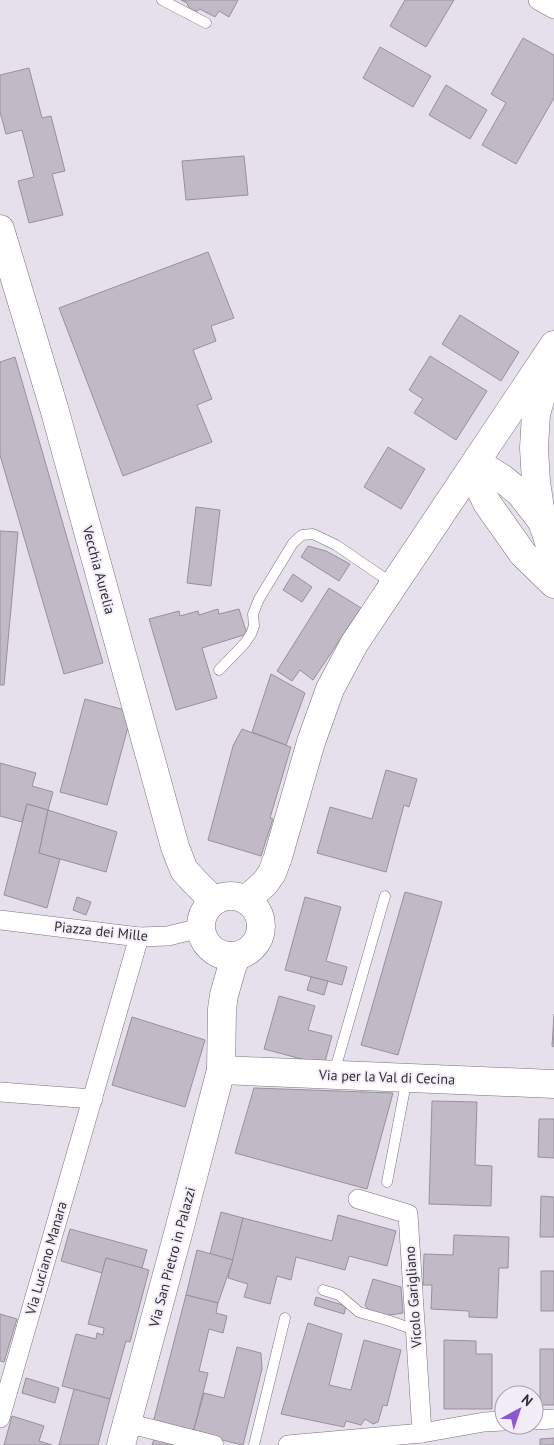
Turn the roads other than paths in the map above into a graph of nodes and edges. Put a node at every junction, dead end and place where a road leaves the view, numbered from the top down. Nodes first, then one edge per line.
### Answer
1 (162, 0) edge
2 (538, 0) edge
3 (554, 9) edge
4 (206, 23) dead end
5 (0, 229) edge
6 (554, 345) edge
7 (554, 352) edge
8 (473, 466) junction
9 (542, 521) junction
10 (554, 557) edge
11 (394, 584) junction
12 (554, 584) edge
13 (219, 670) dead end
14 (385, 896) dead end
15 (246, 900) junction
16 (214, 901) junction
17 (0, 920) edge
18 (201, 931) junction
19 (139, 937) junction
20 (237, 956) junction
21 (221, 1070) junction
22 (334, 1074) junction
23 (407, 1077) junction
24 (554, 1084) edge
25 (0, 1092) edge
26 (93, 1098) junction
27 (387, 1182) dead end
28 (358, 1199) dead end
29 (323, 1290) dead end
30 (285, 1318) dead end
31 (415, 1330) junction
32 (0, 1418) edge
33 (494, 1422) edge
34 (422, 1432) junction
35 (124, 1434) edge
36 (214, 1445) edge
37 (254, 1445) edge
38 (288, 1445) edge

1 - 4 lane
2 - 3 street
5 - 16 main road, Vecchia Aurelia
6 - 8 main road
7 - 9 main road
8 - 9 main road
8 - 11 main road
8 - 12 main road
9 - 10 main road
11 - 13 lane
11 - 15 main road
14 - 22 lane
15 - 16 main road
15 - 20 main road
16 - 18 main road
17 - 19 street, Piazza dei Mille
18 - 19 street, Piazza dei Mille
18 - 20 main road
19 - 26 street, Via Luciano Manara
20 - 21 main road
21 - 22 main road, Via per la Val di Cecina
21 - 35 main road, Via San Pietro in Palazzi
22 - 23 main road, Via per la Val di Cecina
23 - 24 main road, Via per la Val di Cecina
23 - 27 lane
25 - 26 street
26 - 32 street, Via Luciano Manara
28 - 31 street, Vicolo Garigliano
29 - 31 lane
30 - 37 lane
31 - 34 street, Vicolo Garigliano
33 - 34 street
34 - 38 street
35 - 36 street

